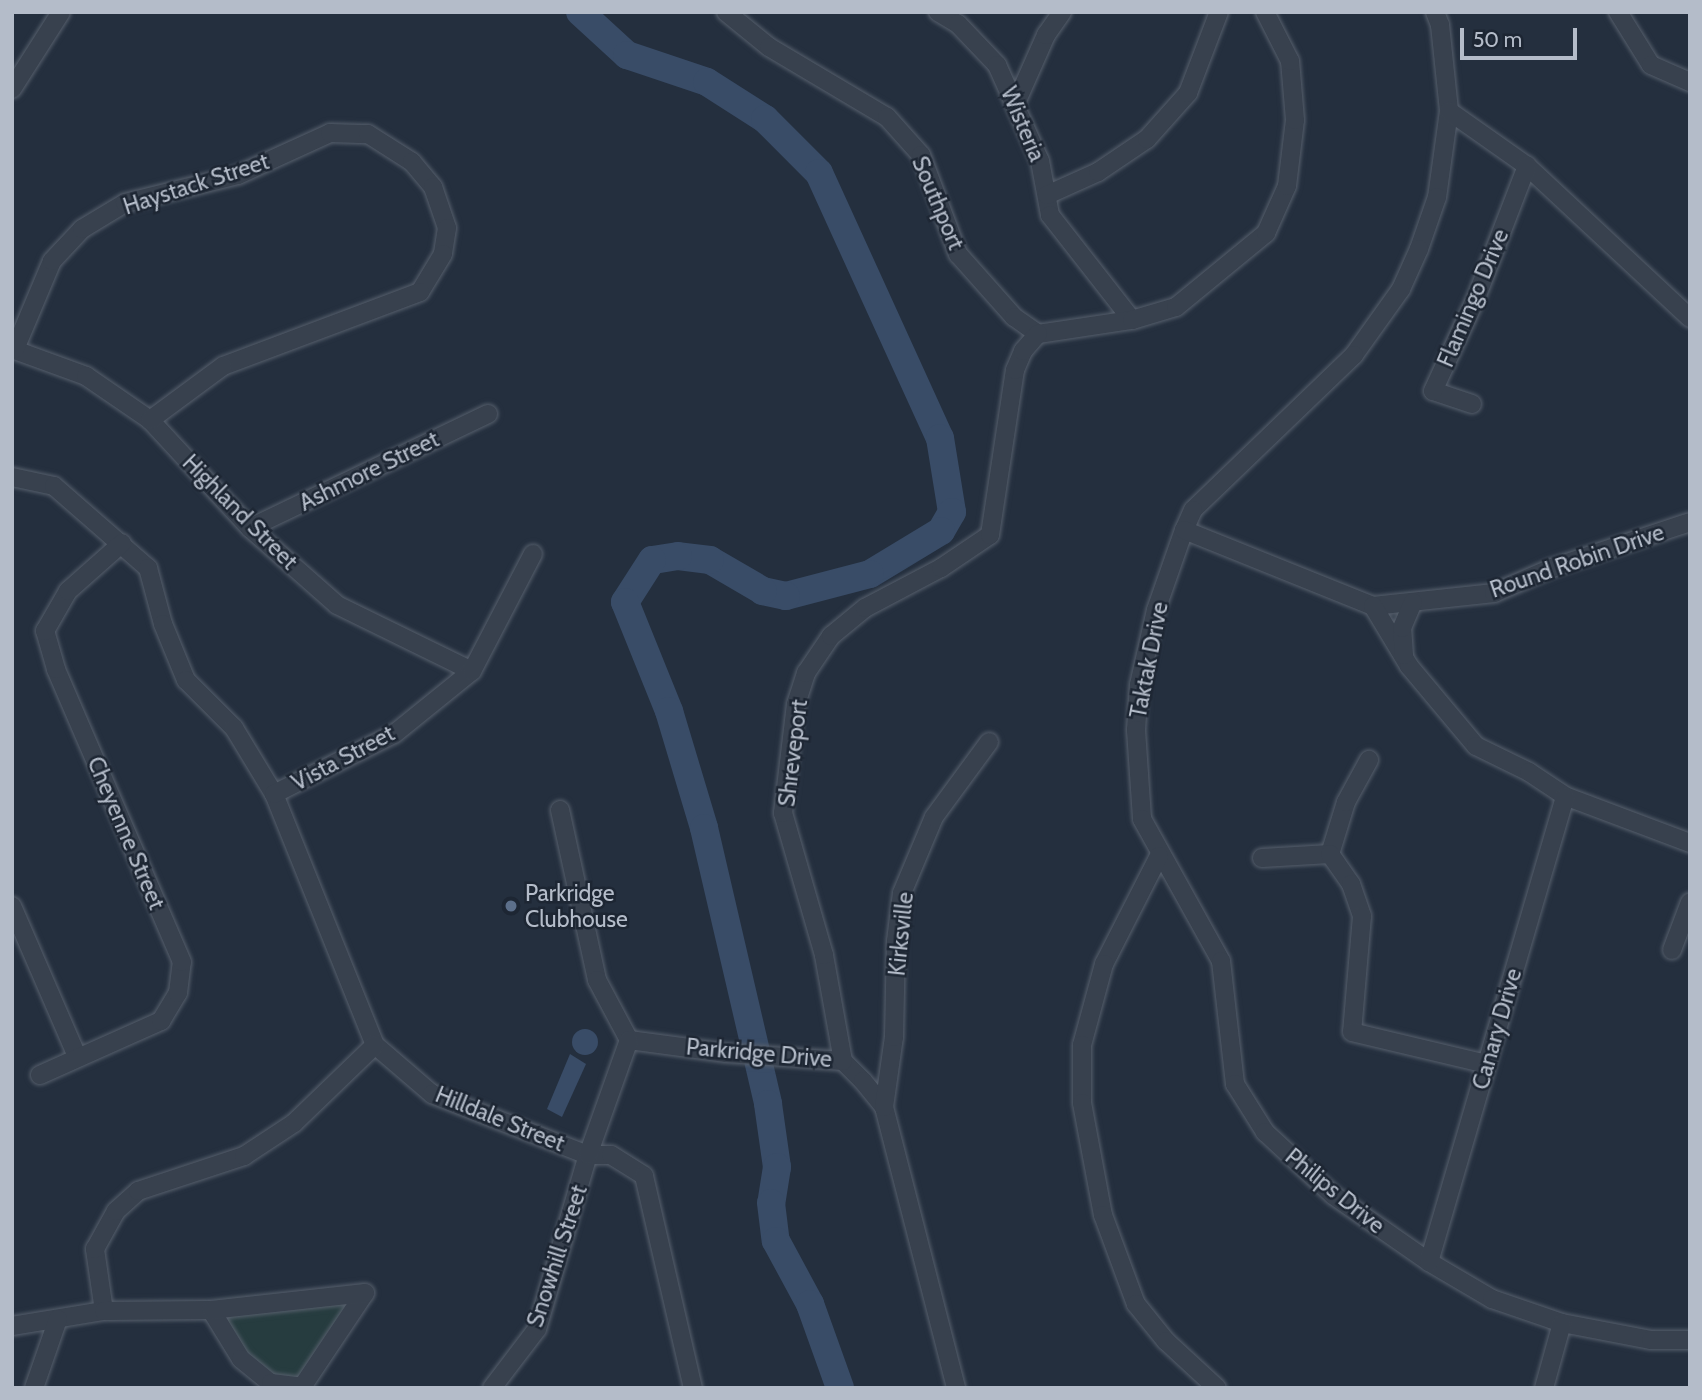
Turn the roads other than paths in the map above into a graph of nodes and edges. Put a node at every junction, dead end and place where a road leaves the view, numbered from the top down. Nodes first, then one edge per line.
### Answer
1 (61, 12) edge
2 (726, 12) edge
3 (938, 12) edge
4 (1062, 12) edge
5 (1219, 12) edge
6 (1265, 12) edge
7 (1434, 12) edge
8 (1618, 12) edge
9 (1690, 82) edge
10 (12, 89) edge
11 (1015, 105) junction
12 (1449, 111) junction
13 (1527, 166) junction
14 (1047, 195) junction
15 (1690, 318) edge
16 (1132, 320) junction
17 (1038, 334) junction
18 (13, 349) edge
19 (1472, 404) dead end
20 (488, 414) dead end
21 (150, 420) junction
22 (12, 477) edge
23 (1690, 522) edge
24 (250, 528) junction
25 (1184, 530) junction
26 (122, 543) junction
27 (533, 554) dead end
28 (1413, 602) junction
29 (1373, 606) junction
30 (1404, 658) junction
31 (472, 671) junction
32 (989, 742) dead end
33 (1370, 760) dead end
34 (274, 794) junction
35 (1565, 796) junction
36 (560, 810) dead end
37 (1690, 843) edge
38 (1330, 854) junction
39 (1159, 856) junction
40 (1262, 858) dead end
41 (1690, 902) edge
42 (12, 906) edge
43 (1672, 950) dead end
44 (629, 1040) junction
45 (375, 1045) junction
46 (77, 1056) junction
47 (843, 1061) junction
48 (1486, 1064) junction
49 (40, 1075) dead end
50 (884, 1107) junction
51 (588, 1155) junction
52 (1429, 1262) junction
53 (212, 1310) junction
54 (104, 1311) junction
55 (58, 1319) junction
56 (1562, 1323) junction
57 (12, 1325) edge
58 (1690, 1340) edge
59 (692, 1387) edge
60 (34, 1388) edge
61 (492, 1388) edge
62 (956, 1388) edge
63 (1217, 1388) edge
64 (1544, 1388) edge

1 - 10 street
2 - 17 street, Southport
3 - 11 street, Wisteria
4 - 11 street
5 - 14 street
6 - 16 street
7 - 12 street, Taktak Drive
8 - 9 street
11 - 14 street, Wisteria
12 - 13 street
12 - 25 street, Taktak Drive
13 - 15 street
13 - 19 street, Flamingo Drive
14 - 16 street, Wisteria
16 - 17 street
17 - 47 street, Shreveport
18 - 21 street, Highland Street
18 - 21 street, Haystack Street
20 - 24 street, Ashmore Street
21 - 24 street, Highland Street
22 - 26 street, Hilldale Street
23 - 28 street, Round Robin Drive
24 - 31 street, Highland Street
25 - 29 street, Round Robin Drive
25 - 39 street, Taktak Drive
26 - 34 street, Hilldale Street
26 - 46 street, Cheyenne Street
27 - 31 street, Vista Street
28 - 29 street, Round Robin Drive
28 - 30 street
29 - 30 street
30 - 35 street
31 - 34 street, Vista Street
32 - 50 street, Kirksville
33 - 38 street
34 - 45 street, Hilldale Street
35 - 37 street
35 - 48 street, Canary Drive
36 - 44 street
38 - 40 street
38 - 48 street
39 - 52 street, Philips Drive
39 - 63 street
41 - 43 street
42 - 46 street
44 - 47 street, Parkridge Drive
44 - 51 street
45 - 51 street, Hilldale Street
45 - 54 street
46 - 49 street, Cheyenne Street
47 - 50 street, Parkridge Drive
48 - 52 street, Canary Drive
50 - 62 street, Parkridge Drive
51 - 59 street, Hilldale Street
51 - 61 street, Snowhill Street
52 - 56 street, Philips Drive
53 - 53 street
53 - 54 street
54 - 55 street
55 - 57 street
55 - 60 street
56 - 58 street, Philips Drive
56 - 64 street

